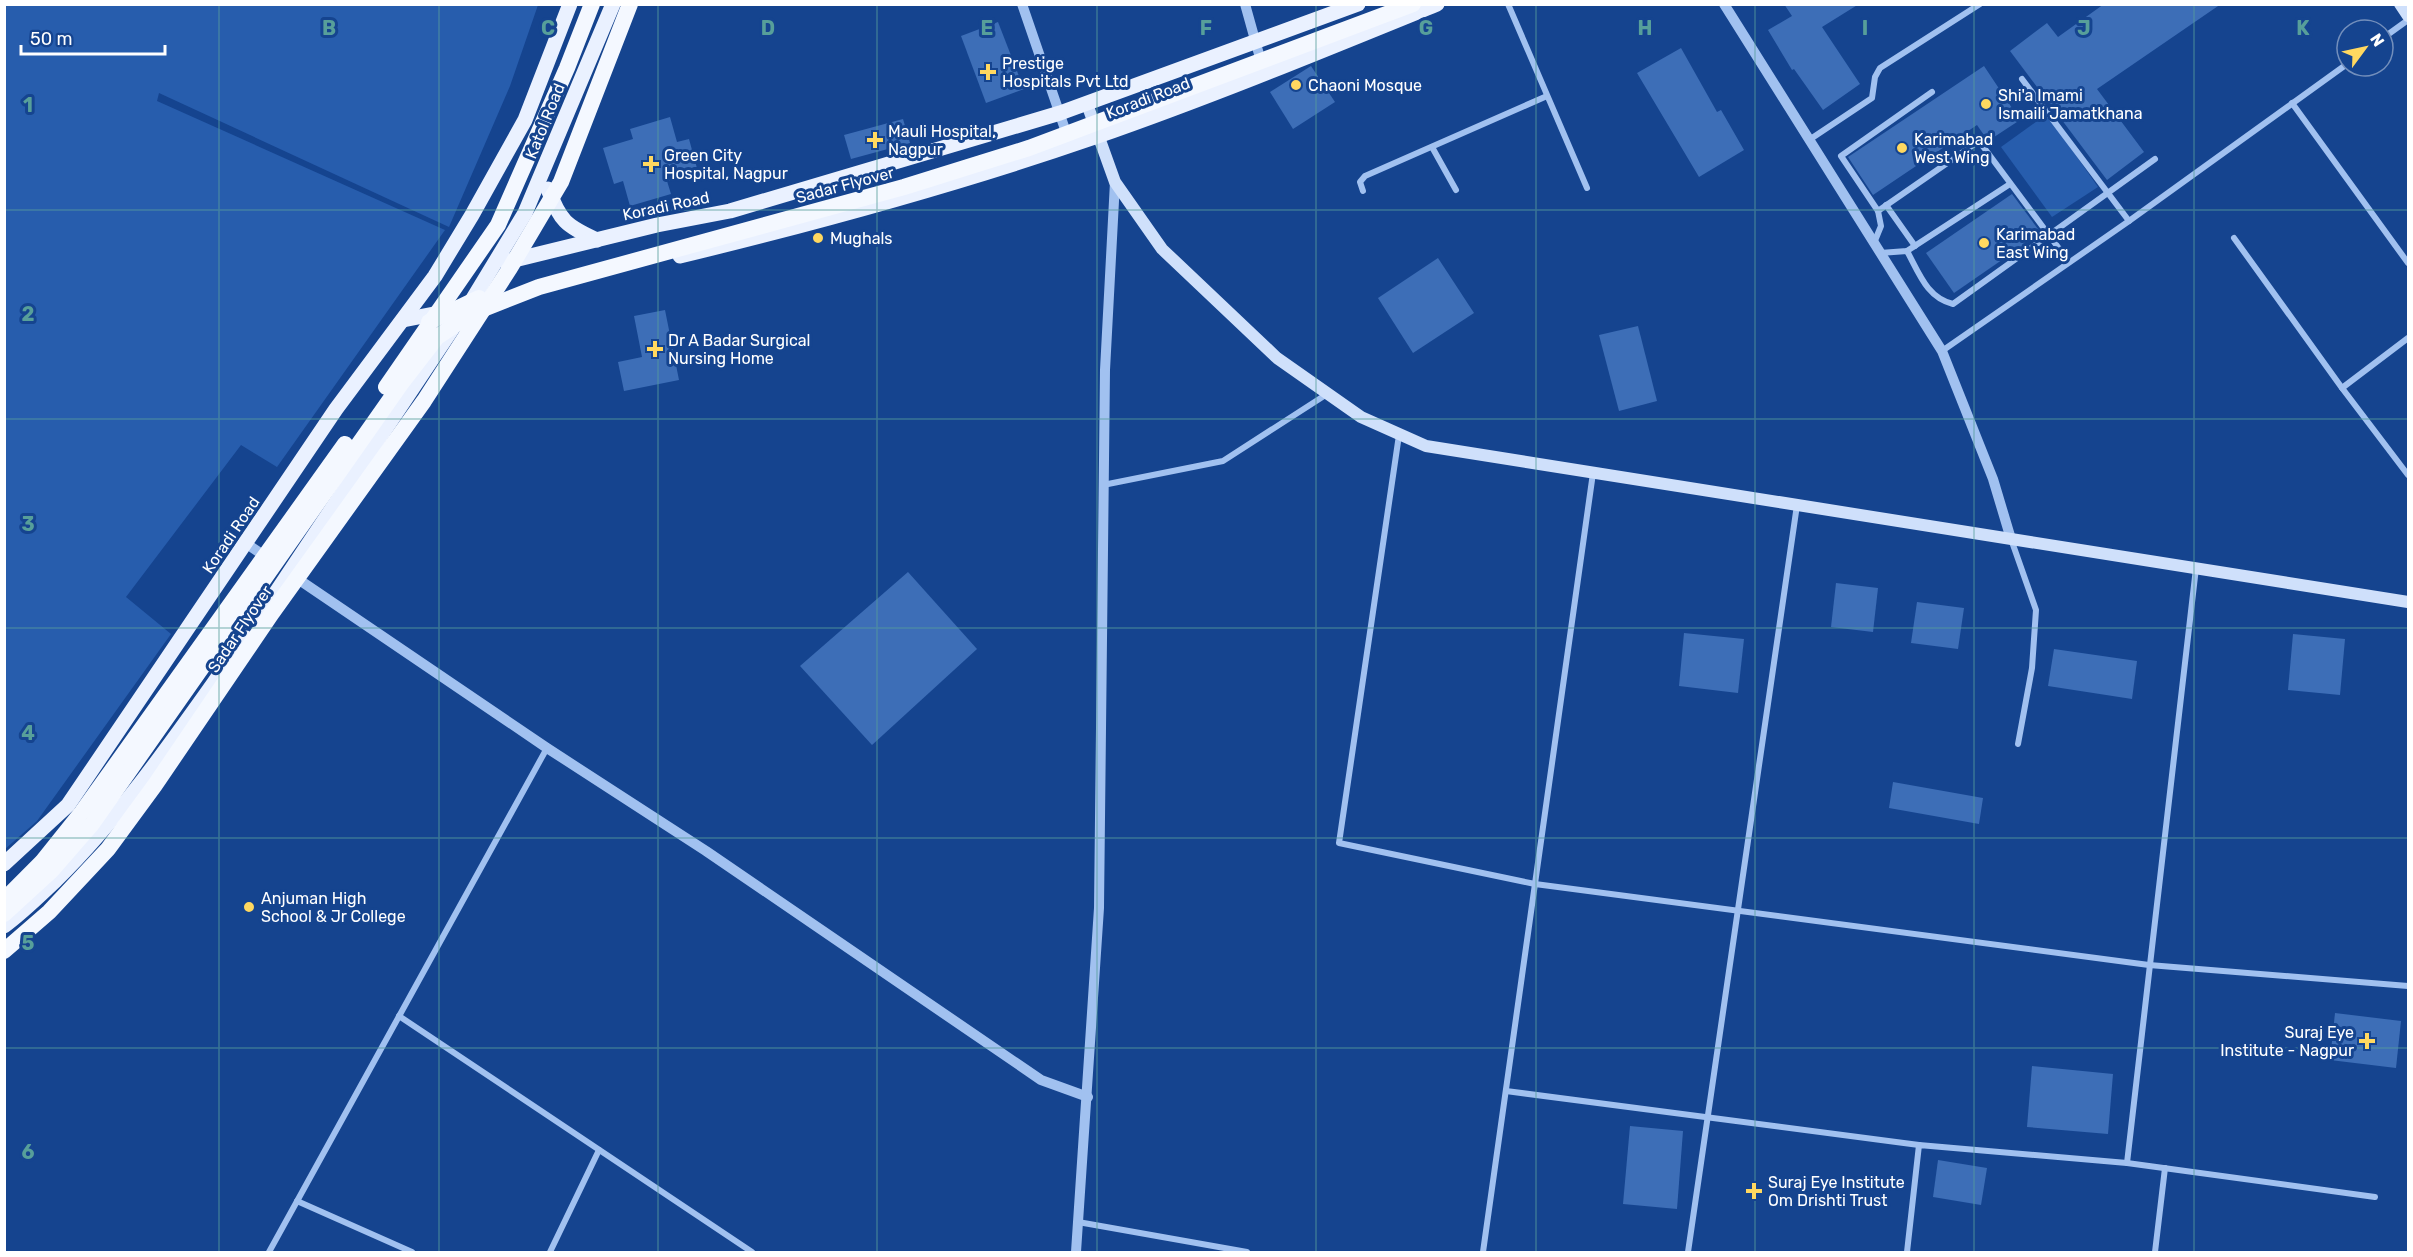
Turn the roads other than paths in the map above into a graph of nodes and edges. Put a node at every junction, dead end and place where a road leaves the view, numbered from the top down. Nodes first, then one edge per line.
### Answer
1 (570, 4) edge
2 (592, 4) edge
3 (613, 4) edge
4 (630, 4) edge
5 (1022, 4) edge
6 (1245, 4) edge
7 (1358, 4) edge
8 (1387, 4) edge
9 (1413, 4) edge
10 (1437, 4) edge
11 (1508, 4) edge
12 (1724, 4) edge
13 (1980, 4) edge
14 (2400, 4) edge
15 (2409, 18) edge
16 (2395, 29) edge
17 (1254, 44) junction
18 (1265, 73) junction
19 (2335, 73) edge
20 (2022, 79) dead end
21 (1932, 93) dead end
22 (1547, 96) junction
23 (2292, 103) junction
24 (1088, 104) junction
25 (1060, 113) junction
26 (1097, 136) junction
27 (1809, 140) junction
28 (1071, 146) junction
29 (1432, 147) junction
30 (2155, 159) dead end
31 (542, 175) junction
32 (1114, 182) junction
33 (2010, 184) junction
34 (1587, 188) dead end
35 (1456, 190) dead end
36 (1363, 191) dead end
37 (2108, 193) junction
38 (1886, 205) junction
39 (1878, 211) junction
40 (472, 215) joint
41 (2129, 221) junction
42 (2049, 236) junction
43 (2234, 238) dead end
44 (597, 240) junction
45 (1915, 246) junction
46 (1876, 248) junction
47 (1907, 251) junction
48 (2069, 262) junction
49 (2409, 262) edge
50 (491, 266) junction
51 (435, 276) junction
52 (468, 308) junction
53 (403, 320) junction
54 (429, 323) junction
55 (2409, 338) edge
56 (1941, 351) junction
57 (2342, 388) junction
58 (1327, 394) junction
59 (1400, 435) junction
60 (2409, 461) edge
61 (2401, 466) junction
62 (1593, 472) junction
63 (2409, 475) edge
64 (1103, 485) junction
65 (1797, 505) junction
66 (2011, 539) junction
67 (247, 544) junction
68 (2196, 568) junction
69 (288, 573) junction
70 (2409, 602) edge
71 (2019, 744) dead end
72 (547, 748) junction
73 (4, 864) edge
74 (1535, 884) junction
75 (4, 900) edge
76 (1739, 911) junction
77 (4, 914) edge
78 (4, 926) edge
79 (4, 951) edge
80 (2150, 965) junction
81 (2409, 986) edge
82 (399, 1016) junction
83 (1506, 1091) junction
84 (1088, 1097) junction
85 (1708, 1117) junction
86 (1919, 1145) junction
87 (599, 1150) junction
88 (2127, 1163) junction
89 (2165, 1168) junction
90 (2375, 1197) dead end
91 (297, 1201) junction
92 (1078, 1222) junction
93 (269, 1252) edge
94 (412, 1252) edge
95 (550, 1252) edge
96 (752, 1252) edge
97 (1076, 1252) edge
98 (1247, 1252) edge
99 (1483, 1252) edge
100 (1688, 1252) edge
101 (1907, 1252) edge
102 (2155, 1252) edge

1 - 40 main road, Katol Road
2 - 54 highway, Sadar Flyover, bridge
3 - 31 main road, Katol Road
4 - 79 highway, Sadar Flyover, bridge
5 - 25 street
6 - 17 street
7 - 17 main road, Koradi Road
8 - 54 highway, Sadar Flyover, bridge
9 - 77 highway, Sadar Flyover, bridge
10 - 18 main road, Koradi Road
11 - 22 street
12 - 27 street
13 - 27 street
14 - 15 main road
15 - 16 street
17 - 18 street
17 - 24 main road, Koradi Road
18 - 26 main road, Koradi Road
19 - 23 street
20 - 37 street
21 - 39 street
22 - 29 street
22 - 34 street
23 - 41 street
23 - 49 street
24 - 25 main road, Koradi Road
24 - 26 main road
25 - 28 street
25 - 44 main road, Koradi Road
26 - 28 main road, Koradi Road
26 - 32 main road
27 - 46 street
28 - 52 main road, Koradi Road
29 - 35 street
29 - 36 street
30 - 37 street
31 - 44 main road
31 - 50 main road, Katol Road
32 - 58 main road
32 - 64 street
33 - 38 street
33 - 42 street
33 - 45 street
37 - 41 street
37 - 42 street
38 - 39 street
38 - 45 street
39 - 46 street
40 - 51 main road, Koradi Road
41 - 48 street
42 - 47 street
42 - 48 street
43 - 57 street
44 - 50 main road, Koradi Road
45 - 47 street
46 - 47 street
46 - 56 street
48 - 56 street
50 - 51 main road, Koradi Road
50 - 52 main road, Katol Road
51 - 53 main road, Koradi Road
52 - 53 main road, Koradi Road
52 - 69 main road, Katol Road
53 - 67 main road, Koradi Road
54 - 75 highway, Sadar Flyover, bridge
55 - 57 street
56 - 66 street
57 - 61 street
58 - 59 main road
58 - 64 street
59 - 62 main road
59 - 74 street
60 - 61 street
61 - 63 street
62 - 65 main road
62 - 74 street
64 - 84 street
65 - 66 main road
65 - 76 street
66 - 68 main road
66 - 71 street
67 - 69 street
67 - 73 main road, Koradi Road
68 - 70 main road
68 - 80 street
69 - 72 street
69 - 78 main road, Katol Road
72 - 82 street
72 - 84 street
74 - 76 street
74 - 83 street
76 - 80 street
76 - 85 street
80 - 81 street
80 - 88 street
82 - 87 street
82 - 91 street
83 - 85 street
83 - 99 street
84 - 92 street
85 - 86 street
85 - 100 street
86 - 88 street
86 - 101 street
87 - 95 street
87 - 96 street
88 - 89 street
89 - 90 street
89 - 102 street
91 - 93 street
91 - 94 street
92 - 97 street
92 - 98 street

